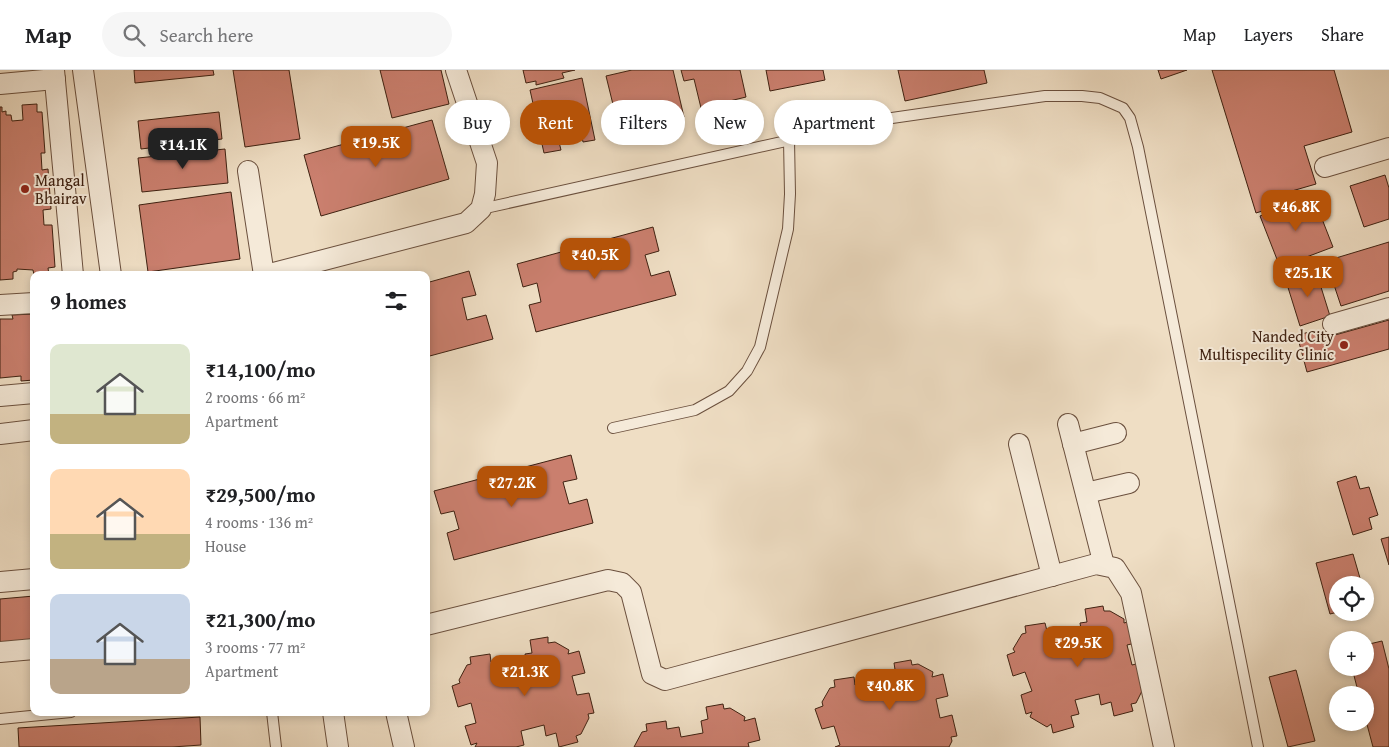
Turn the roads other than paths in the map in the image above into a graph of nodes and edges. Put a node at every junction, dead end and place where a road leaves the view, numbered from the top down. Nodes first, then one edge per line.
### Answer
1 (83, 70) edge
2 (456, 70) edge
3 (55, 75) edge
4 (0, 84) edge
5 (893, 118) edge
6 (774, 144) edge
7 (790, 145) edge
8 (1389, 148) edge
9 (1325, 167) dead end
10 (248, 171) dead end
11 (481, 208) junction
12 (73, 271) edge
13 (110, 271) edge
14 (264, 271) edge
15 (280, 271) edge
16 (30, 303) edge
17 (0, 305) edge
18 (1389, 308) edge
19 (1333, 324) dead end
20 (30, 393) edge
21 (0, 396) edge
22 (1068, 424) dead end
23 (613, 428) dead end
24 (30, 430) edge
25 (1116, 433) dead end
26 (0, 434) edge
27 (1019, 444) dead end
28 (1074, 444) junction
29 (1129, 483) dead end
30 (1086, 493) junction
31 (1104, 566) junction
32 (1052, 576) junction
33 (30, 579) edge
34 (0, 582) edge
35 (430, 625) edge
36 (30, 649) edge
37 (0, 652) edge
38 (30, 716) edge
39 (272, 716) edge
40 (334, 716) edge
41 (397, 716) edge
42 (0, 719) edge
43 (276, 747) edge
44 (338, 747) edge
45 (404, 747) edge
46 (1164, 747) edge
47 (1258, 747) edge

1 - 13 street
2 - 11 street
3 - 4 street
3 - 12 street
5 - 47 lane
6 - 11 lane
7 - 23 lane
8 - 9 street
10 - 14 street
11 - 15 street
16 - 17 street
18 - 19 street
20 - 21 street
22 - 28 street
24 - 26 street
25 - 28 street
27 - 32 street
28 - 30 street
29 - 30 street
30 - 31 street
31 - 32 street
31 - 46 street
32 - 35 street
33 - 34 street
36 - 37 street
38 - 42 lane
39 - 43 lane
40 - 44 street
41 - 45 street

